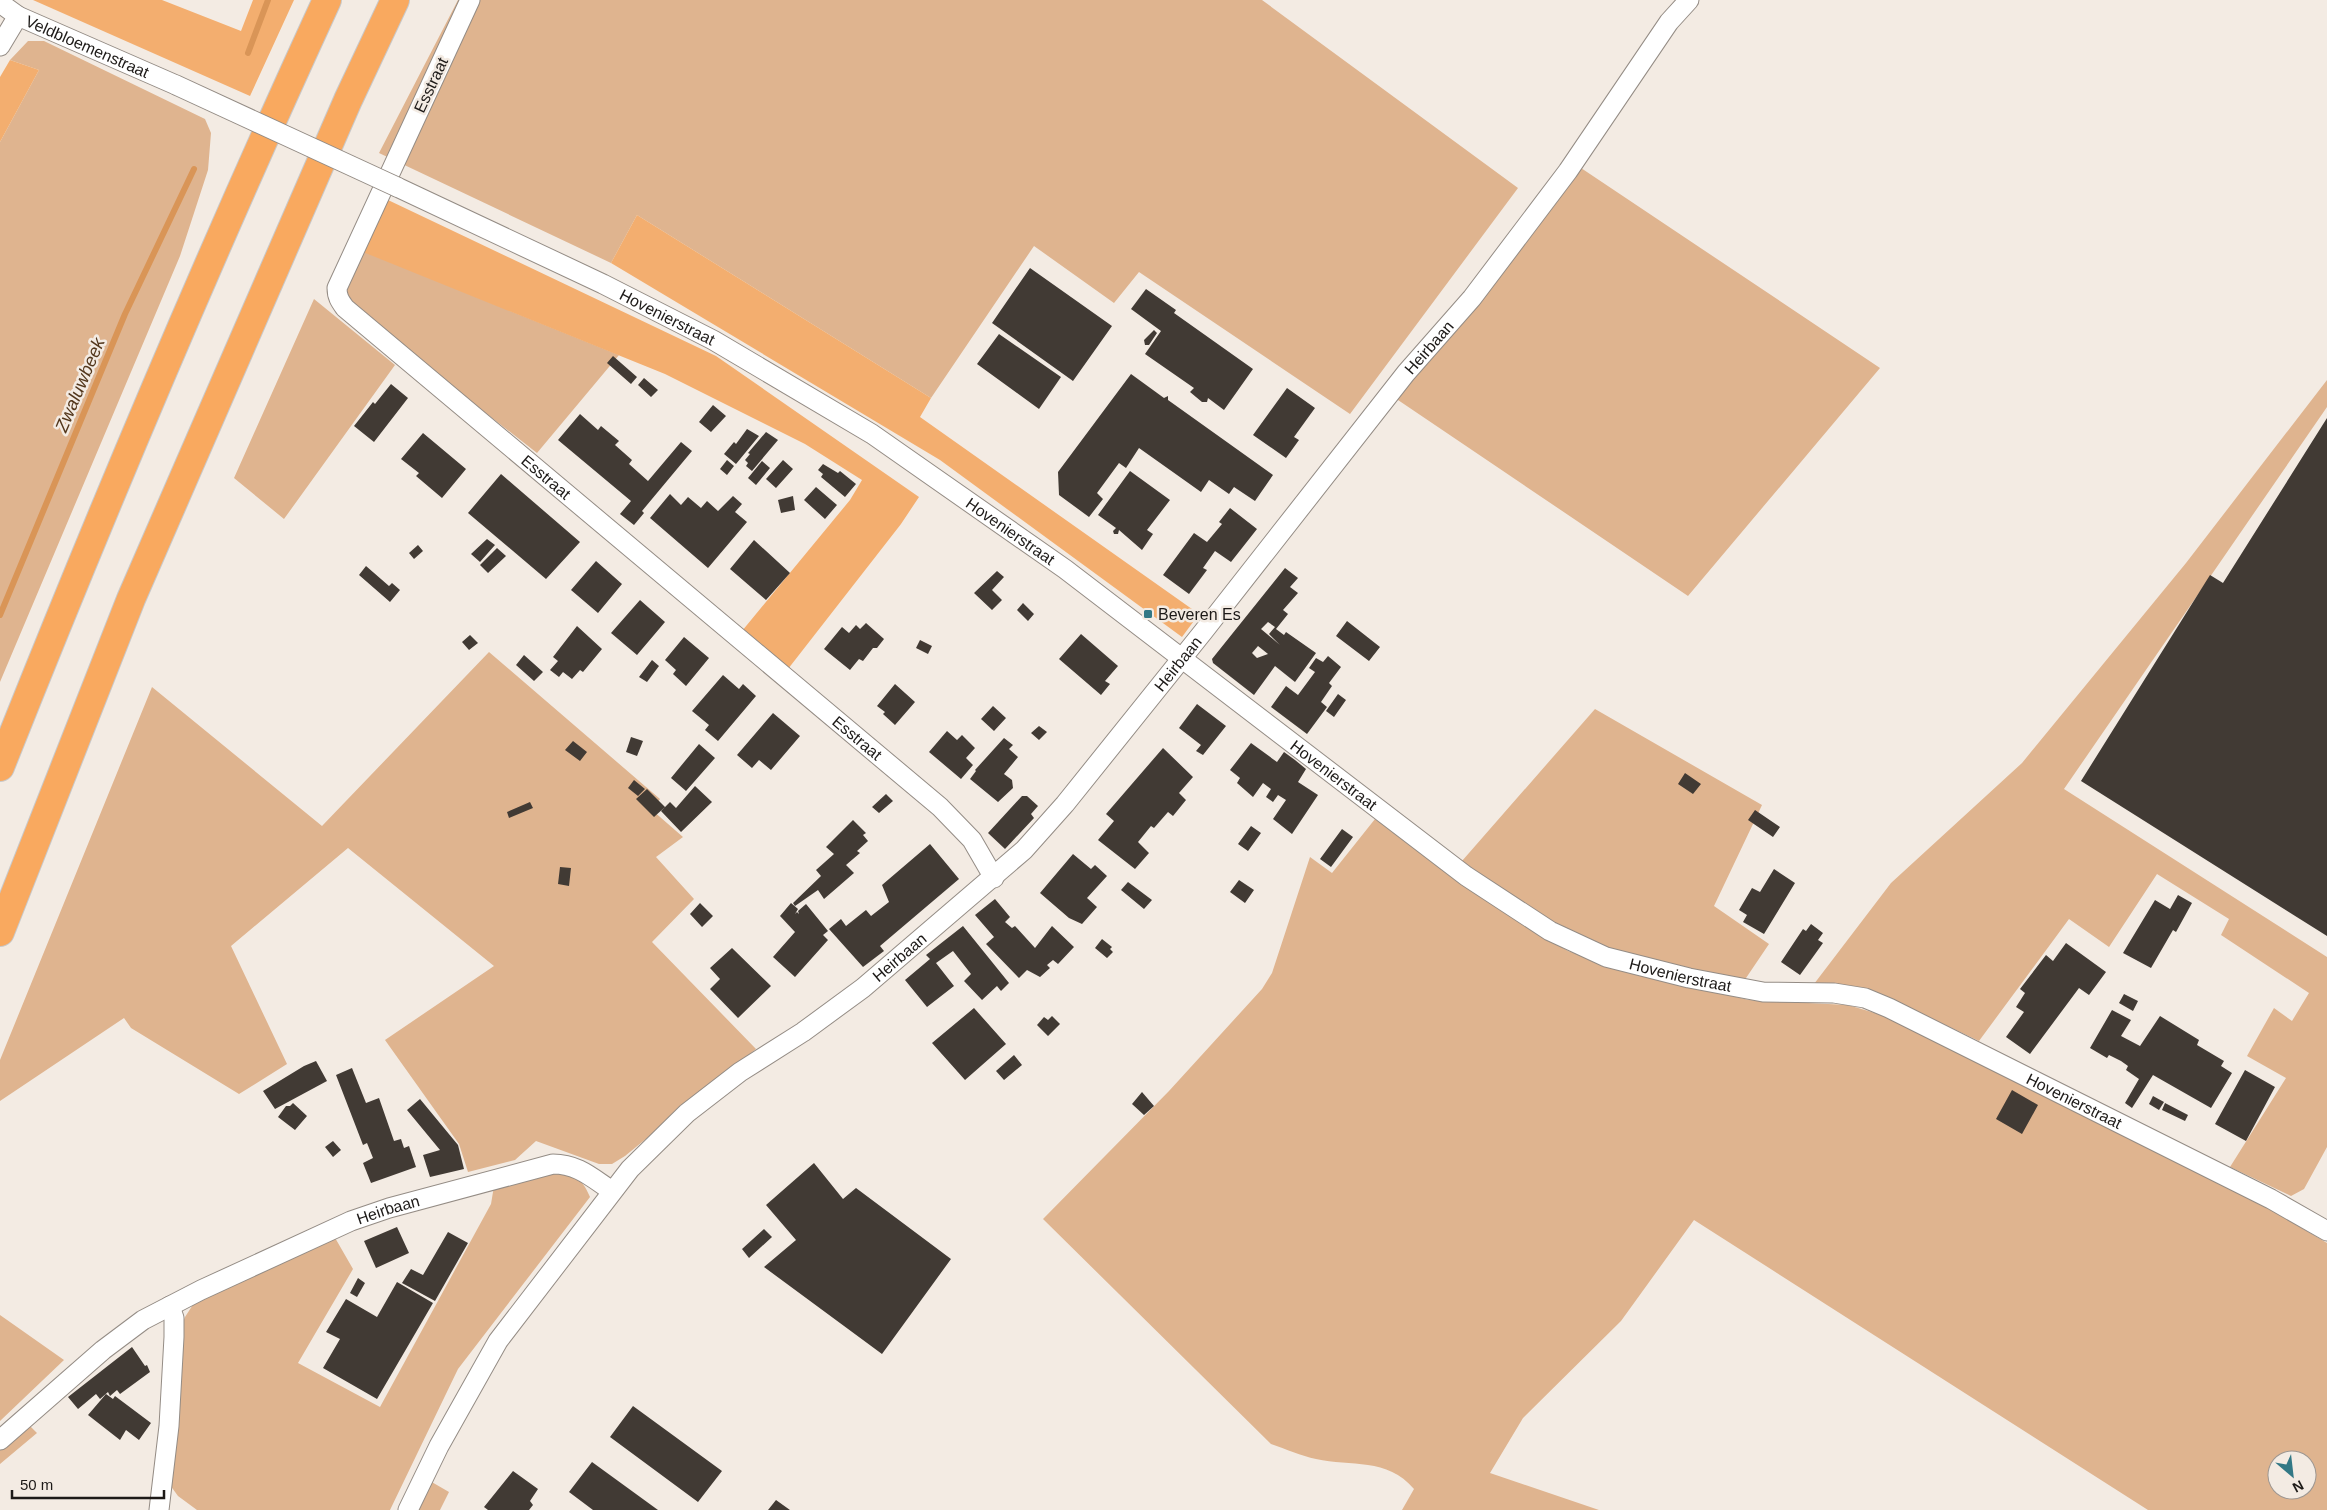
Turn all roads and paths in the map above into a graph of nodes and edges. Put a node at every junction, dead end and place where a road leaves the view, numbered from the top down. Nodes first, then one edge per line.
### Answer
1 (327, 0) edge
2 (395, 0) edge
3 (470, 0) edge
4 (1689, 0) edge
5 (0, 3) edge
6 (18, 16) junction
7 (0, 46) edge
8 (397, 186) joint
9 (1181, 659) junction
10 (0, 767) edge
11 (994, 878) junction
12 (0, 932) edge
13 (612, 1191) junction
14 (2327, 1231) edge
15 (170, 1306) junction
16 (0, 1440) edge
17 (159, 1510) edge
18 (408, 1510) edge

1 - 10 highway
2 - 12 highway
3 - 11 street, Esstraat
4 - 9 street, Heirbaan
5 - 6 street, Veldbloemenstraat
6 - 7 street
6 - 8 street, Veldbloemenstraat, bridge
8 - 9 street, Hovenierstraat
9 - 11 street, Heirbaan
9 - 14 street, Hovenierstraat
11 - 13 street, Heirbaan
13 - 15 street, Heirbaan
13 - 18 street, Heirbaan
15 - 16 street, Heirbaan
15 - 17 street

